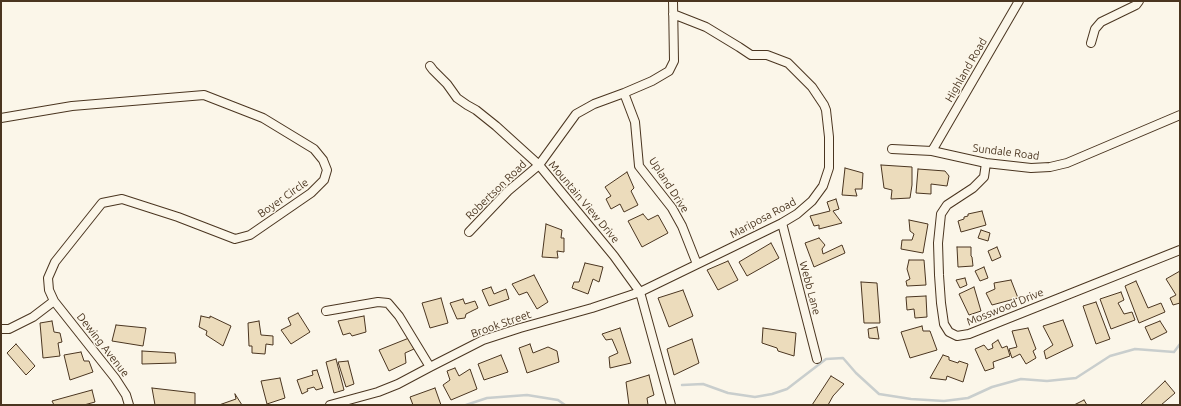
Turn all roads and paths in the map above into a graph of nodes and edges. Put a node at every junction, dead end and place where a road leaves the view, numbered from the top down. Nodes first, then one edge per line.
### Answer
1 (673, 1) edge
2 (1019, 1) edge
3 (1139, 1) edge
4 (673, 14) junction
5 (1092, 43) dead end
6 (430, 66) dead end
7 (624, 93) junction
8 (1180, 115) edge
9 (1, 118) edge
10 (892, 149) dead end
11 (932, 151) junction
12 (986, 163) junction
13 (539, 165) junction
14 (782, 223) junction
15 (469, 232) dead end
16 (1180, 250) edge
17 (697, 264) junction
18 (640, 292) junction
19 (54, 300) junction
20 (326, 311) dead end
21 (1, 329) edge
22 (817, 359) dead end
23 (430, 367) junction
24 (130, 405) edge
25 (330, 405) edge
26 (671, 405) edge

1 - 4 street, Mountain View Drive
2 - 11 street, Highland Road
3 - 5 street
4 - 7 street, Mountain View Drive
4 - 14 street, Mariposa Road
6 - 13 street
7 - 13 street, Mountain View Drive
7 - 17 street, Upland Drive
8 - 12 street, Sundale Road
9 - 19 street, Boyer Circle
10 - 11 street, Sundale Road
11 - 12 street, Sundale Road
12 - 16 street, Mosswood Drive
13 - 15 street, Robertson Road
13 - 18 street, Mountain View Drive
14 - 17 street, Mariposa Road
14 - 22 street, Webb Lane
17 - 18 street, Mariposa Road
18 - 23 street, Brook Street
18 - 26 street, Mountain View Drive
19 - 21 street
19 - 24 street, Dewing Avenue
20 - 23 street
23 - 25 street, Brook Street

